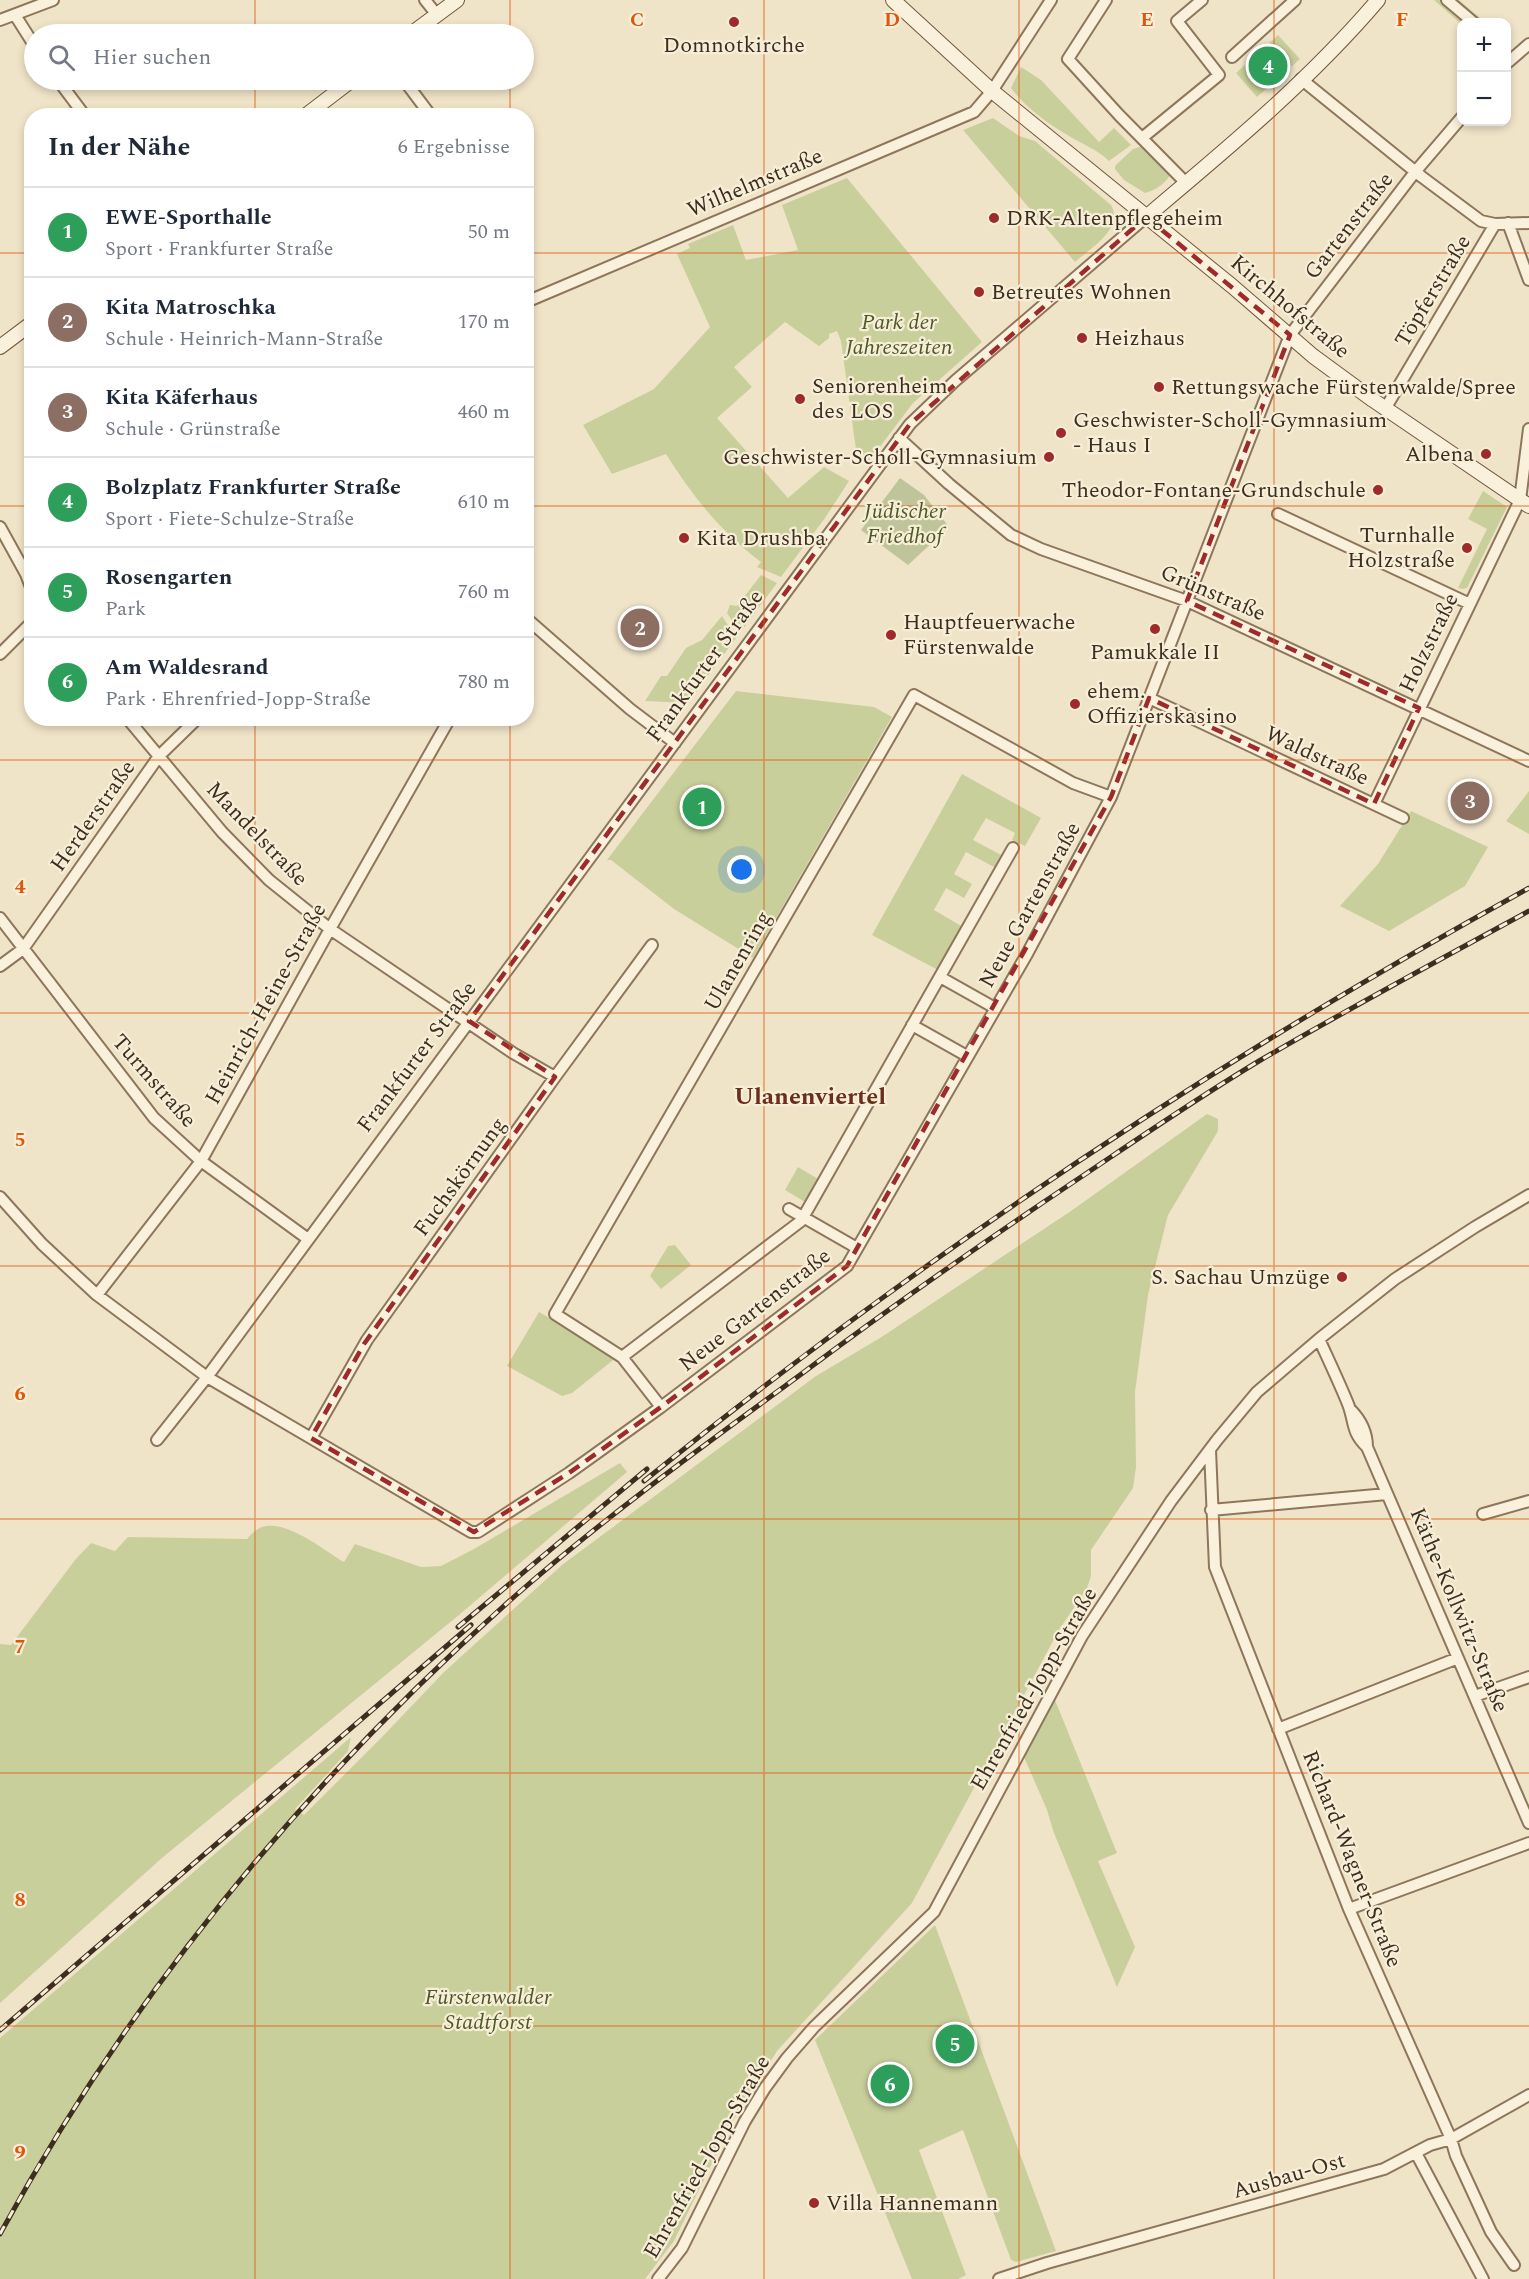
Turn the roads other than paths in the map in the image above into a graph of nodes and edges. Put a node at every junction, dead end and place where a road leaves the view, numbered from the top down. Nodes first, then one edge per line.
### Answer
1 (53, 0) edge
2 (425, 0) edge
3 (457, 0) edge
4 (893, 0) edge
5 (1051, 0) edge
6 (1106, 0) edge
7 (1202, 0) edge
8 (1295, 0) edge
9 (1447, 0) edge
10 (1372, 2) edge
11 (15, 15) junction
12 (437, 15) junction
13 (1468, 18) edge
14 (0, 20) edge
15 (425, 24) edge
16 (24, 29) edge
17 (1529, 44) edge
18 (1511, 54) edge
19 (1232, 57) dead end
20 (1301, 79) junction
21 (66, 90) edge
22 (339, 90) edge
23 (412, 90) edge
24 (992, 91) junction
25 (79, 108) edge
26 (315, 108) edge
27 (425, 108) edge
28 (1457, 122) edge
29 (1142, 138) junction
30 (1416, 172) junction
31 (1186, 183) junction
32 (1146, 217) junction
33 (1508, 223) junction
34 (1529, 223) edge
35 (1495, 224) junction
36 (1529, 280) edge
37 (534, 295) edge
38 (24, 329) edge
39 (1290, 335) junction
40 (0, 347) edge
41 (1385, 408) junction
42 (1529, 429) edge
43 (899, 438) junction
44 (1525, 503) edge
45 (1278, 514) dead end
46 (0, 527) edge
47 (24, 570) edge
48 (1187, 601) junction
49 (1470, 604) junction
50 (534, 625) edge
51 (24, 630) edge
52 (0, 654) edge
53 (1149, 698) junction
54 (1419, 708) junction
55 (134, 726) edge
56 (190, 726) edge
57 (445, 726) edge
58 (675, 743) junction
59 (159, 756) junction
60 (1529, 761) edge
61 (1111, 797) junction
62 (1374, 804) junction
63 (1403, 818) dead end
64 (1013, 848) dead end
65 (0, 918) edge
66 (330, 929) junction
67 (652, 945) dead end
68 (23, 949) junction
69 (0, 966) edge
70 (940, 976) junction
71 (995, 1008) junction
72 (469, 1021) junction
73 (912, 1025) junction
74 (967, 1056) junction
75 (555, 1077) junction
76 (201, 1161) junction
77 (1529, 1195) edge
78 (0, 1197) edge
79 (789, 1209) dead end
80 (803, 1218) junction
81 (308, 1239) junction
82 (857, 1248) junction
83 (97, 1295) junction
84 (1319, 1339) junction
85 (622, 1357) junction
86 (207, 1377) junction
87 (661, 1407) junction
88 (311, 1438) junction
89 (157, 1440) dead end
90 (1210, 1450) junction
91 (1387, 1494) junction
92 (1529, 1501) edge
93 (1211, 1510) junction
94 (1483, 1514) dead end
95 (1458, 1658) junction
96 (1529, 1677) edge
97 (1474, 1696) junction
98 (1278, 1729) junction
99 (1529, 1822) edge
100 (1529, 1843) edge
101 (1349, 1909) junction
102 (1529, 2095) edge
103 (1451, 2139) junction
104 (1416, 2153) junction
105 (1514, 2265) dead end
106 (658, 2279) edge
107 (999, 2279) edge
108 (1483, 2279) edge

1 - 11 street
2 - 12 street
3 - 12 street
4 - 24 street, Kirchhofstraße
5 - 24 street, Wilhelmstraße
6 - 29 street
7 - 29 street
8 - 19 street
9 - 13 street
10 - 20 street, Frankfurter Straße
11 - 14 street
11 - 16 street
12 - 15 street
17 - 18 street
20 - 30 street
20 - 31 street, Frankfurter Straße
21 - 25 street
22 - 26 street
23 - 27 street
24 - 32 street, Kirchhofstraße
24 - 37 street, Wilhelmstraße
28 - 30 street, Gartenstraße
29 - 31 street
30 - 35 street
30 - 39 street, Gartenstraße
31 - 32 street, Frankfurter Straße
32 - 39 street, Kirchhofstraße
32 - 43 street, Frankfurter Straße
33 - 34 street
33 - 35 street
33 - 36 street
35 - 41 street, Töpferstraße
38 - 40 street
39 - 41 street, Kirchhofstraße
39 - 48 street, Gartenstraße
41 - 44 street, Kirchhofstraße
42 - 44 street, Holzstraße
43 - 48 street, Grünstraße
43 - 58 street, Frankfurter Straße
44 - 49 street, Holzstraße
45 - 49 street
46 - 47 street
48 - 53 street, Neue Gartenstraße
48 - 54 street, Grünstraße
49 - 54 street, Holzstraße
50 - 58 street
51 - 52 street
53 - 61 street, Neue Gartenstraße
53 - 62 street, Waldstraße
54 - 60 street, Grünstraße
54 - 62 street, Holzstraße
55 - 59 street, Mandelstraße
56 - 59 street, Herderstraße
57 - 66 street, Heinrich-Heine-Straße
58 - 72 street, Frankfurter Straße
59 - 66 street, Mandelstraße
59 - 68 street, Herderstraße
61 - 71 street, Neue Gartenstraße
61 - 85 street, Ulanenring
62 - 63 street, Waldstraße
64 - 70 street
65 - 68 street, Turmstraße
66 - 72 street, Mandelstraße
66 - 76 street, Heinrich-Heine-Straße
67 - 75 street, Fuchskörnung
68 - 69 street, Herderstraße
68 - 76 street, Turmstraße
70 - 71 street
70 - 73 street
71 - 74 street, Neue Gartenstraße
72 - 75 street, Mandelstraße
72 - 81 street, Frankfurter Straße
73 - 74 street
73 - 80 street
74 - 82 street, Neue Gartenstraße
75 - 88 street, Fuchskörnung
76 - 81 street, Turmstraße
76 - 83 street, Heinrich-Heine-Straße
77 - 84 street, Ehrenfried-Jopp-Straße
78 - 83 street, Neue Gartenstraße
79 - 80 street
80 - 82 street
80 - 85 street
81 - 86 street, Frankfurter Straße
82 - 87 street, Neue Gartenstraße
83 - 86 street, Neue Gartenstraße
84 - 90 street, Ehrenfried-Jopp-Straße
84 - 91 street, Käthe-Kollwitz-Straße
85 - 87 street, Ulanenring
86 - 88 street, Neue Gartenstraße
86 - 89 street, Frankfurter Straße
87 - 88 street, Neue Gartenstraße
90 - 93 street, Richard-Wagner-Straße
90 - 106 street, Ehrenfried-Jopp-Straße
91 - 93 street
91 - 95 street, Käthe-Kollwitz-Straße
92 - 94 street
93 - 98 street, Richard-Wagner-Straße
95 - 97 street, Käthe-Kollwitz-Straße
95 - 98 street
96 - 97 street
97 - 99 street, Käthe-Kollwitz-Straße
98 - 101 street, Richard-Wagner-Straße
100 - 101 street
101 - 103 street, Richard-Wagner-Straße
102 - 103 street, Ausbau-Ost
103 - 104 street, Ausbau-Ost
103 - 105 street, Richard-Wagner-Straße
104 - 107 street, Ausbau-Ost
104 - 108 street

